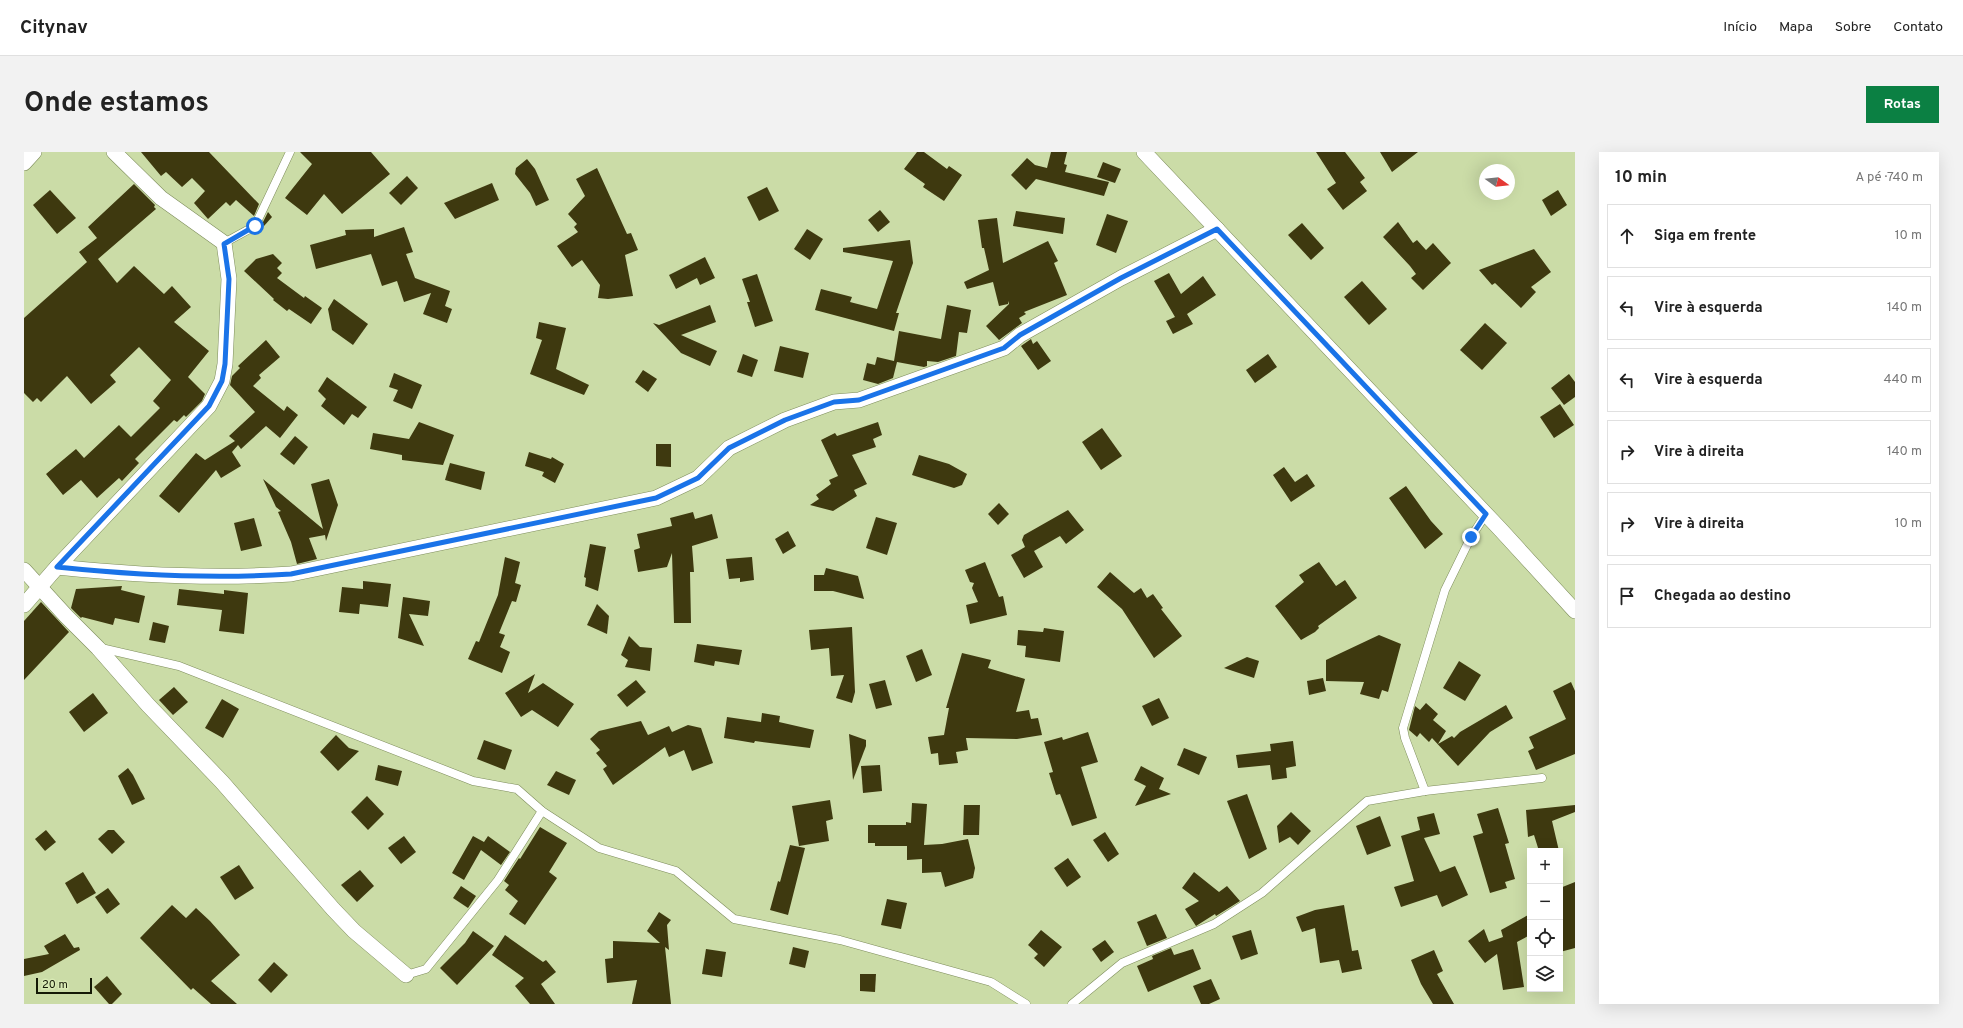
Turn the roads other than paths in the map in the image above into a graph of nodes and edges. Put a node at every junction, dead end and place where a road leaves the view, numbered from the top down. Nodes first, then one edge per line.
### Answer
1 (34, 152) edge
2 (114, 152) edge
3 (290, 152) edge
4 (1144, 152) edge
5 (24, 162) edge
6 (1217, 229) junction
7 (224, 244) junction
8 (1486, 514) junction
9 (57, 567) junction
10 (24, 570) edge
11 (40, 587) junction
12 (24, 605) edge
13 (1575, 611) edge
14 (98, 648) junction
15 (1542, 778) dead end
16 (1425, 791) junction
17 (542, 811) junction
18 (406, 975) joint
19 (1026, 1004) edge
20 (1072, 1004) edge

1 - 5 street
2 - 7 street
3 - 7 lane
4 - 6 street
6 - 8 street
6 - 9 street
7 - 9 street
8 - 13 street
8 - 16 lane
9 - 11 street
10 - 11 street
11 - 12 street
11 - 14 street
14 - 17 lane
14 - 18 street
15 - 16 lane
16 - 20 lane
17 - 18 lane
17 - 19 lane

